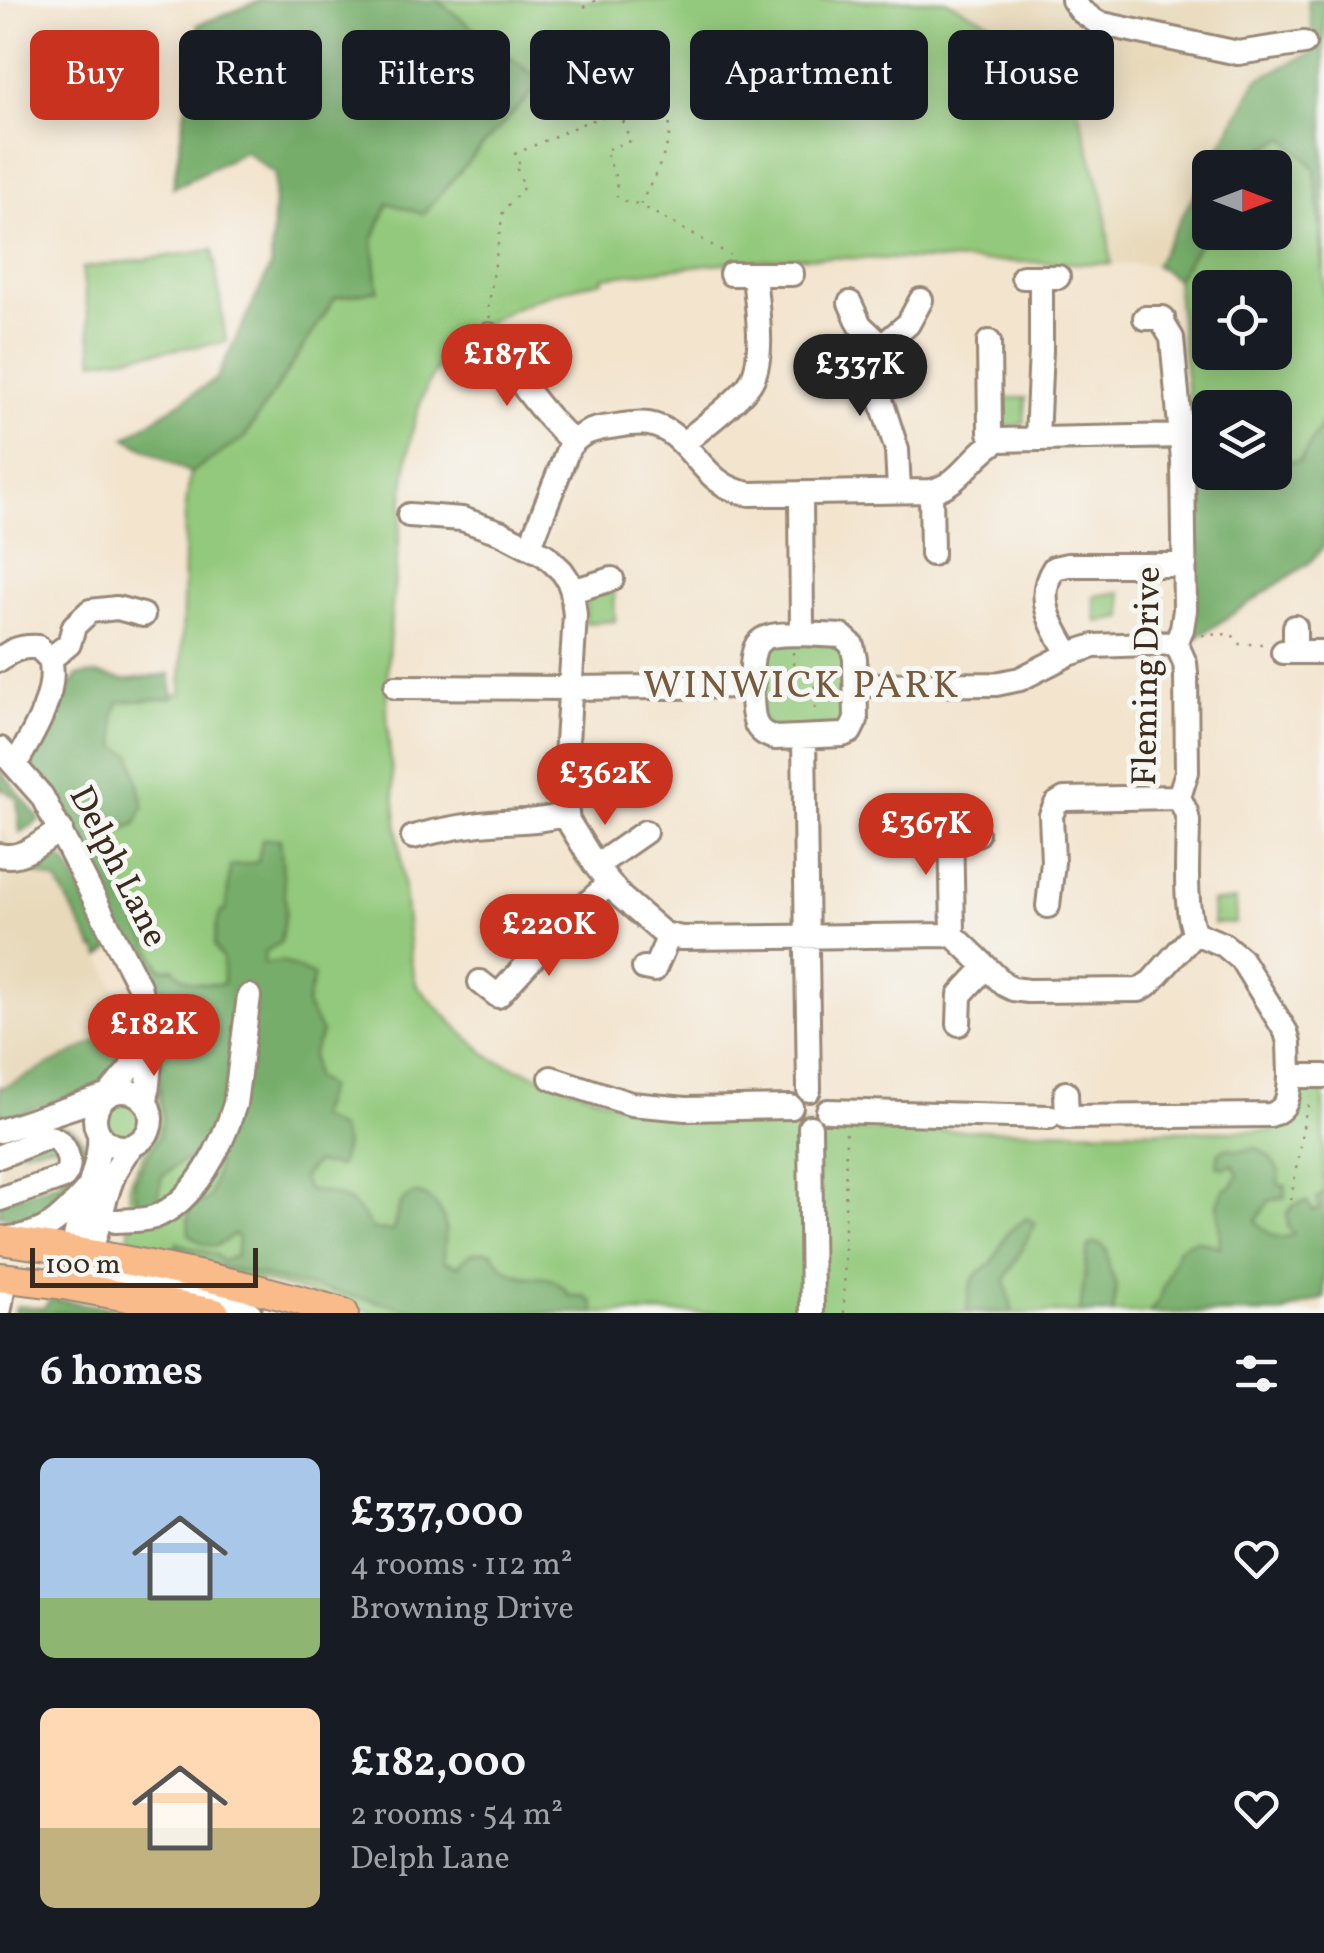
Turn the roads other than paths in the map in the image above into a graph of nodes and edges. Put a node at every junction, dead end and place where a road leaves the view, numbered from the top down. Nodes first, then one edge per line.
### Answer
1 (1073, 0) edge
2 (1304, 44) dead end
3 (792, 274) dead end
4 (1041, 277) dead end
5 (921, 300) dead end
6 (850, 303) dead end
7 (1145, 318) dead end
8 (490, 334) road end
9 (988, 342) dead end
10 (882, 346) junction
11 (1180, 436) junction
12 (1037, 438) junction
13 (573, 442) junction
14 (993, 443) junction
15 (683, 444) junction
16 (899, 491) junction
17 (931, 491) junction
18 (802, 492) junction
19 (409, 515) dead end
20 (530, 546) junction
21 (932, 554) dead end
22 (1184, 565) junction
23 (613, 578) dead end
24 (572, 591) junction
25 (143, 615) dead end
26 (1295, 627) dead end
27 (797, 635) junction
28 (1179, 636) junction
29 (1324, 652) edge
30 (1069, 654) junction
31 (50, 659) junction
32 (0, 660) edge
33 (856, 680) junction
34 (395, 687) dead end
35 (569, 688) junction
36 (753, 692) junction
37 (810, 738) junction
38 (8, 757) edge
39 (1178, 796) junction
40 (566, 814) junction
41 (61, 829) junction
42 (646, 831) dead end
43 (977, 834) dead end
44 (414, 837) dead end
45 (0, 855) edge
46 (602, 875) junction
47 (1048, 906) dead end
48 (1196, 933) junction
49 (669, 936) junction
50 (807, 936) junction
51 (953, 936) junction
52 (986, 967) junction
53 (653, 971) dead end
54 (489, 995) dead end
55 (249, 996) dead end
56 (959, 1024) dead end
57 (148, 1030) junction
58 (1290, 1076) junction
59 (1321, 1076) edge
60 (551, 1078) dead end
61 (809, 1090) junction
62 (1066, 1093) dead end
63 (107, 1095) junction
64 (146, 1103) junction
65 (791, 1108) junction
66 (50, 1114) junction
67 (828, 1117) junction
68 (1049, 1117) dead end
69 (0, 1131) edge
70 (98, 1133) junction
71 (132, 1146) junction
72 (0, 1156) edge
73 (102, 1183) junction
74 (0, 1199) edge
75 (115, 1221) junction
76 (0, 1239) edge
77 (82, 1258) junction
78 (139, 1263) junction
79 (3, 1277) edge
80 (58, 1284) junction
81 (0, 1308) edge
82 (812, 1312) edge
83 (215, 1313) edge
84 (250, 1313) edge
85 (344, 1313) edge

1 - 2 street
3 - 15 street
4 - 12 street
5 - 10 street
6 - 10 street
7 - 11 street, Fleming Drive
8 - 13 street
9 - 14 street
10 - 16 street
11 - 12 street
11 - 22 street, Fleming Drive
12 - 14 street
13 - 15 street
13 - 20 street
14 - 17 street
15 - 18 street
16 - 17 street
16 - 18 street
17 - 21 street
18 - 27 street
19 - 20 street
20 - 24 street
22 - 28 street, Fleming Drive
22 - 30 street
23 - 24 street
24 - 35 street
25 - 31 street
26 - 29 street
27 - 33 street
27 - 36 street
28 - 30 street
28 - 39 street, Fleming Drive
30 - 33 street
31 - 32 street
31 - 38 street
33 - 37 street
34 - 35 street
35 - 36 street
35 - 40 street
36 - 37 street
37 - 50 street
38 - 41 street, Delph Lane
39 - 47 street
39 - 48 street, Fleming Drive
40 - 44 street
40 - 46 street
41 - 45 street
41 - 57 street, Delph Lane
42 - 46 street
43 - 51 street
46 - 49 street
46 - 54 street
48 - 52 street
48 - 58 street
49 - 50 street
49 - 53 street
50 - 51 street
50 - 61 street
51 - 52 street
52 - 56 street
55 - 75 street
57 - 63 street
57 - 64 street, Delph Lane
58 - 59 street
58 - 62 street
60 - 65 street
61 - 65 street
61 - 67 street
63 - 64 street
63 - 66 street
63 - 70 street
64 - 71 street
65 - 67 street
66 - 69 street
66 - 70 street
67 - 68 street
67 - 82 street
70 - 71 street
70 - 73 street
71 - 73 street
72 - 74 street
73 - 75 street
73 - 76 street
73 - 77 street
75 - 78 street
76 - 77 main road
77 - 78 main road
77 - 80 street
77 - 84 street
78 - 85 main road
79 - 80 main road
79 - 81 street
80 - 83 main road

